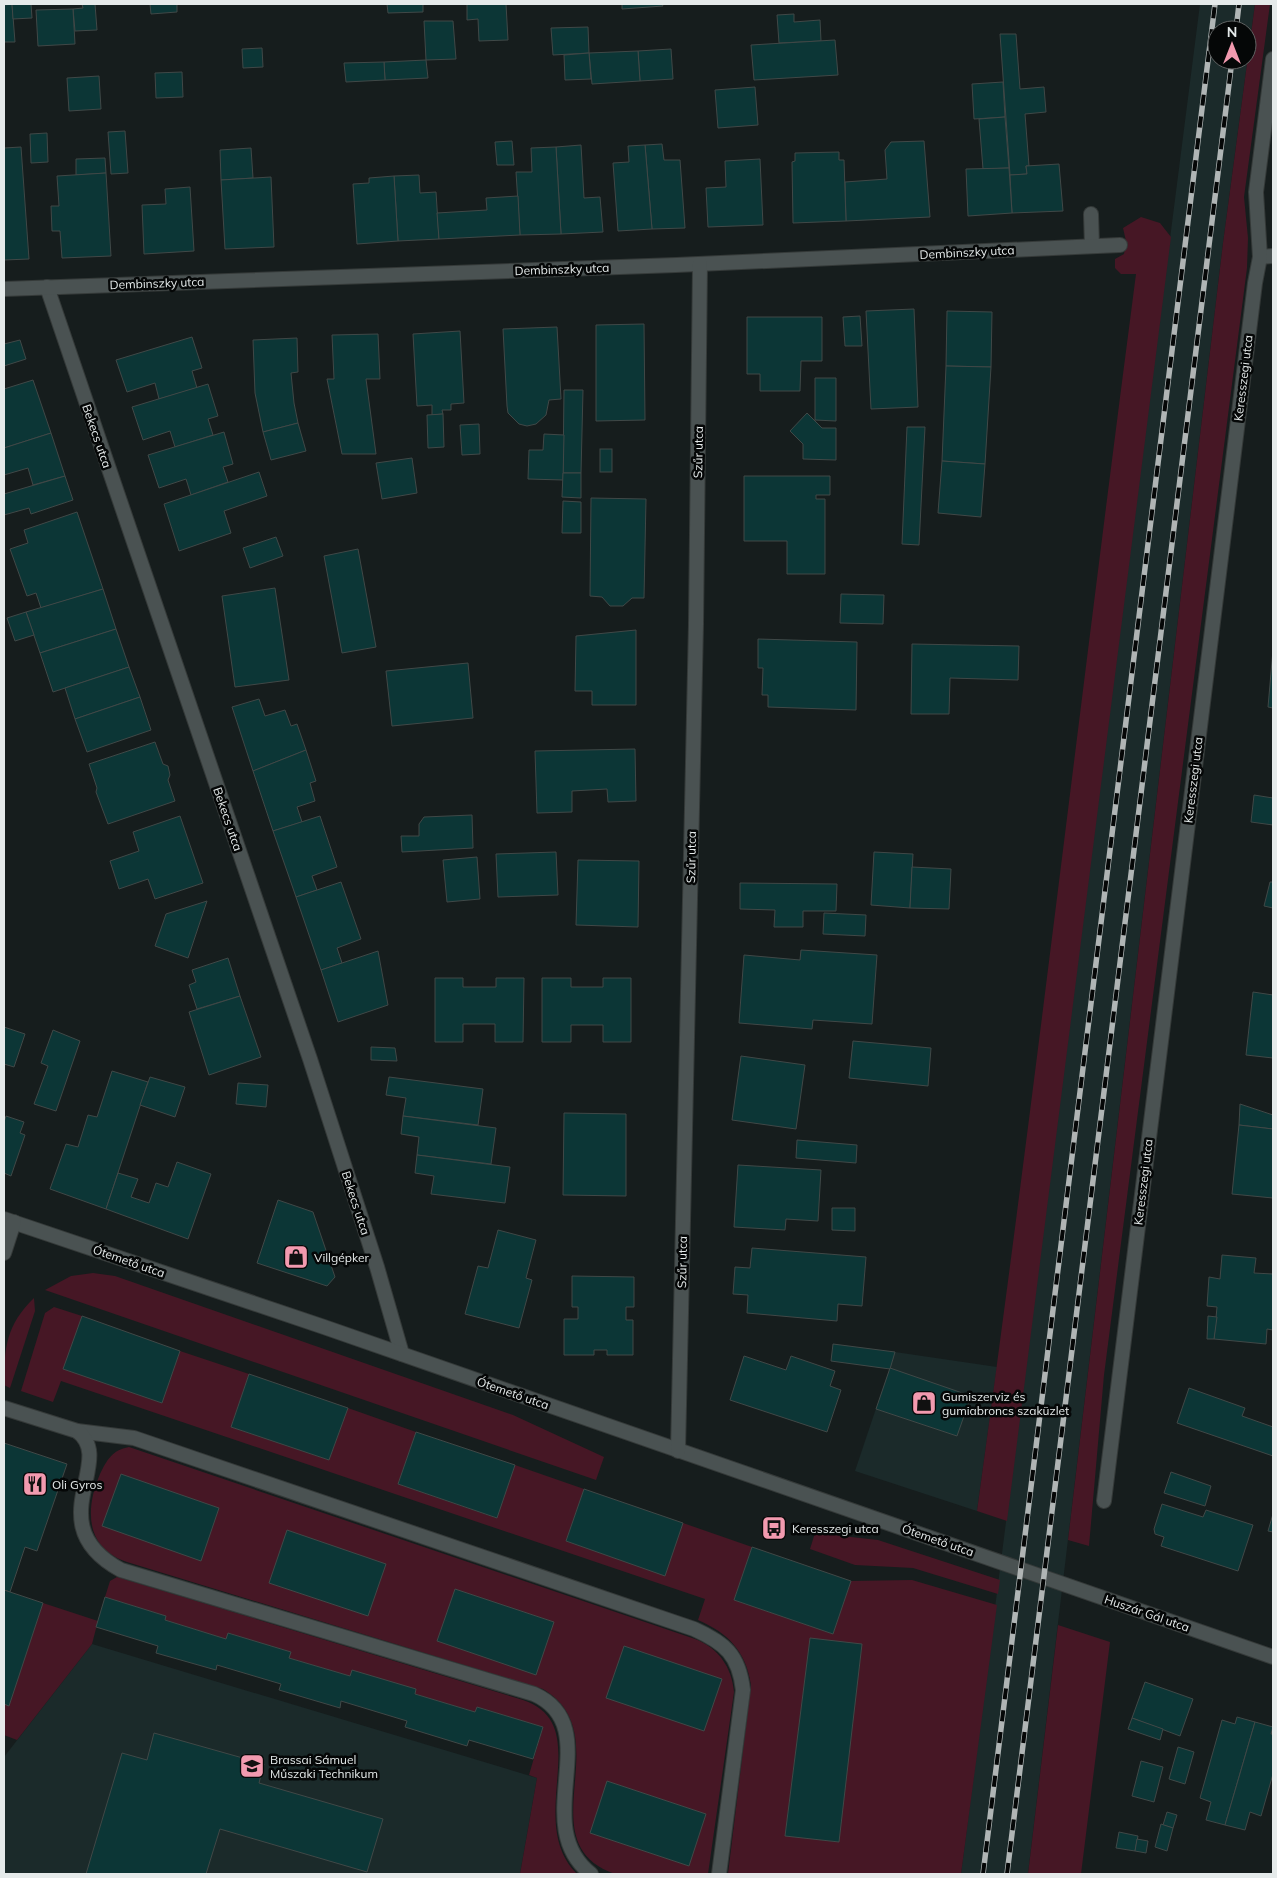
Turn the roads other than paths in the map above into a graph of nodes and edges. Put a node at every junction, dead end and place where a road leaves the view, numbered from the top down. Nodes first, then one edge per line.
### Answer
1 (1273, 59) edge
2 (1091, 214) dead end
3 (1120, 245) dead end
4 (1092, 246) junction
5 (1267, 256) edge
6 (700, 264) junction
7 (47, 287) junction
8 (4, 290) edge
9 (9, 1221) edge
10 (4, 1253) edge
11 (402, 1354) junction
12 (4, 1408) edge
13 (78, 1431) junction
14 (678, 1451) junction
15 (1104, 1501) dead end
16 (1021, 1568) joint
17 (1273, 1657) edge
18 (590, 1874) edge
19 (719, 1874) edge

1 - 5 street, Keresszegi utca
2 - 4 street
3 - 4 street, Dembinszky utca
4 - 6 street, Dembinszky utca
5 - 15 street, Keresszegi utca
6 - 7 street, Dembinszky utca
6 - 14 street, Szűr utca
7 - 8 street, Dembinszky utca
7 - 11 street, Bekecs utca
9 - 10 street
9 - 11 street, Ótemető utca
11 - 14 street, Ótemető utca
12 - 13 street
13 - 18 street
13 - 19 street
14 - 16 street, Ótemető utca
16 - 17 street, Huszár Gál utca

